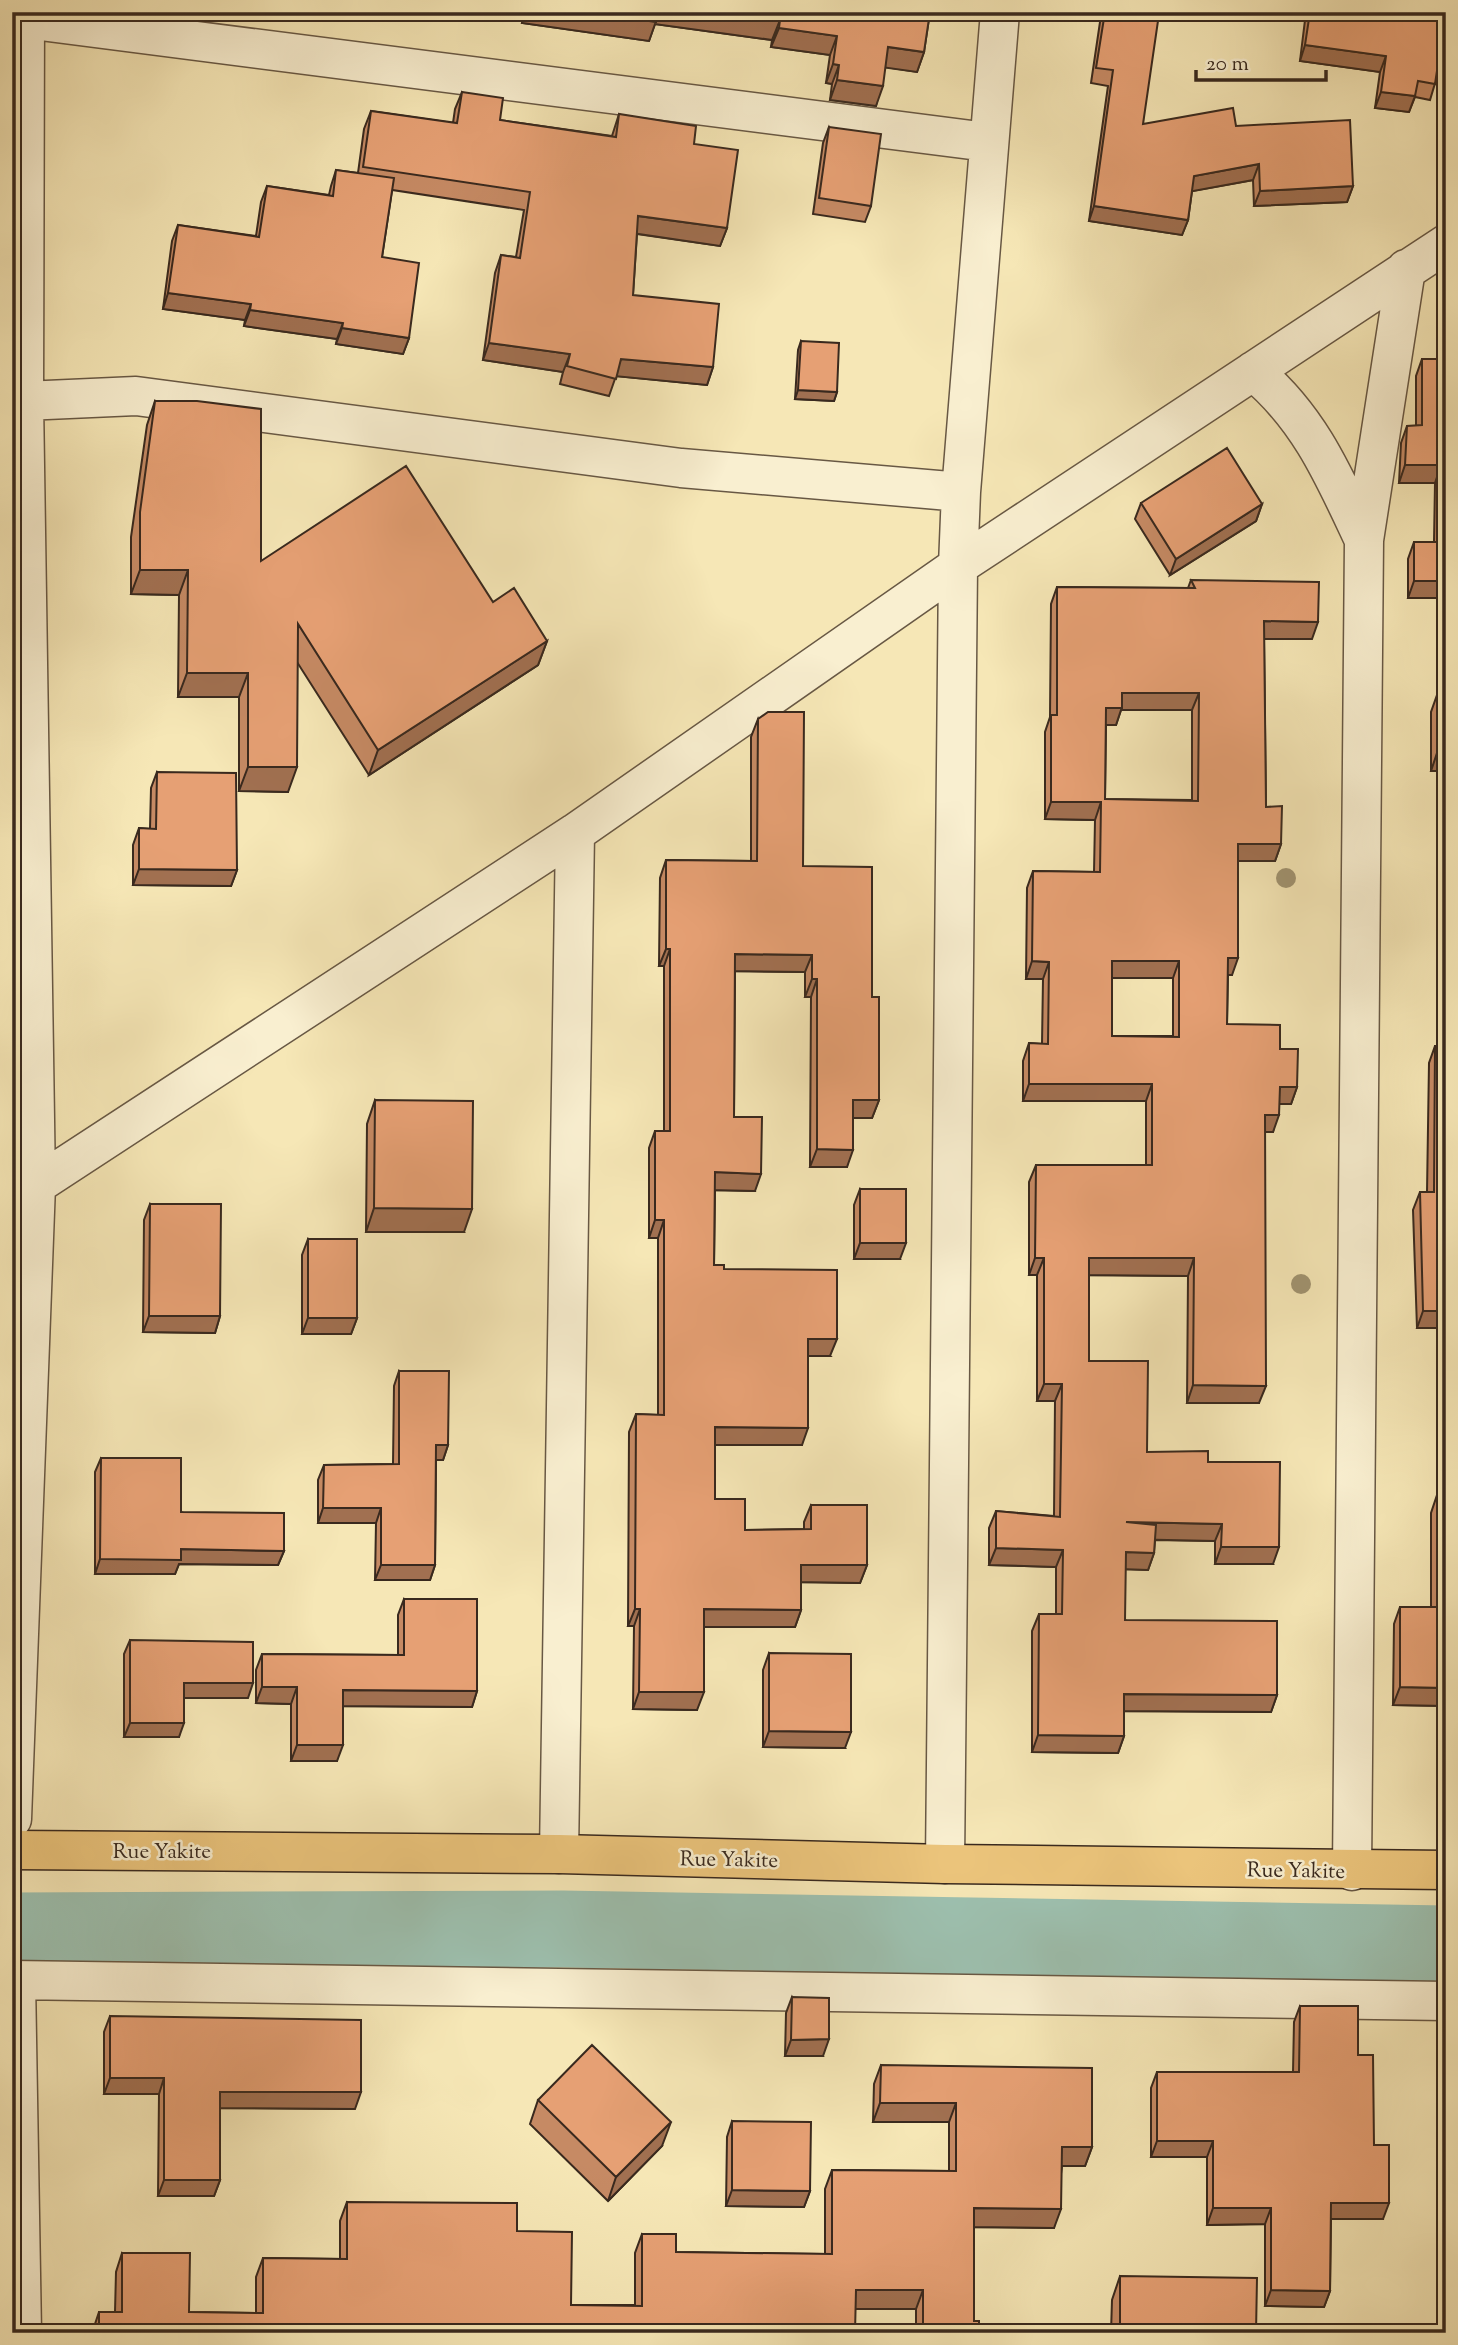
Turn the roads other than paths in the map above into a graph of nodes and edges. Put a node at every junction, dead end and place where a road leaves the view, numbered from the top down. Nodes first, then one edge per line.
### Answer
1 (1000, 12) edge
2 (25, 16) edge
3 (987, 142) junction
4 (1446, 244) edge
5 (1406, 269) junction
6 (1253, 371) junction
7 (24, 401) junction
8 (961, 492) junction
9 (1364, 540) junction
10 (958, 566) junction
11 (575, 834) junction
12 (36, 1185) junction
13 (12, 1819) edge
14 (12, 1850) edge
15 (559, 1854) junction
16 (946, 1864) junction
17 (1446, 1870) edge
18 (1352, 1871) junction
19 (14, 1980) edge
20 (1446, 2001) edge
21 (22, 2333) edge

1 - 3 street
2 - 3 street
2 - 7 street
3 - 8 street
4 - 5 street
5 - 6 street
5 - 9 street
6 - 9 street
6 - 10 street
7 - 8 street
7 - 12 street
8 - 10 street
9 - 18 street
10 - 11 street
10 - 16 street
11 - 12 street
11 - 15 street
12 - 13 street
14 - 15 main road, Rue Yakite
15 - 16 main road, Rue Yakite
16 - 18 main road, Rue Yakite
17 - 18 main road, Rue Yakite
19 - 20 street
19 - 21 street

